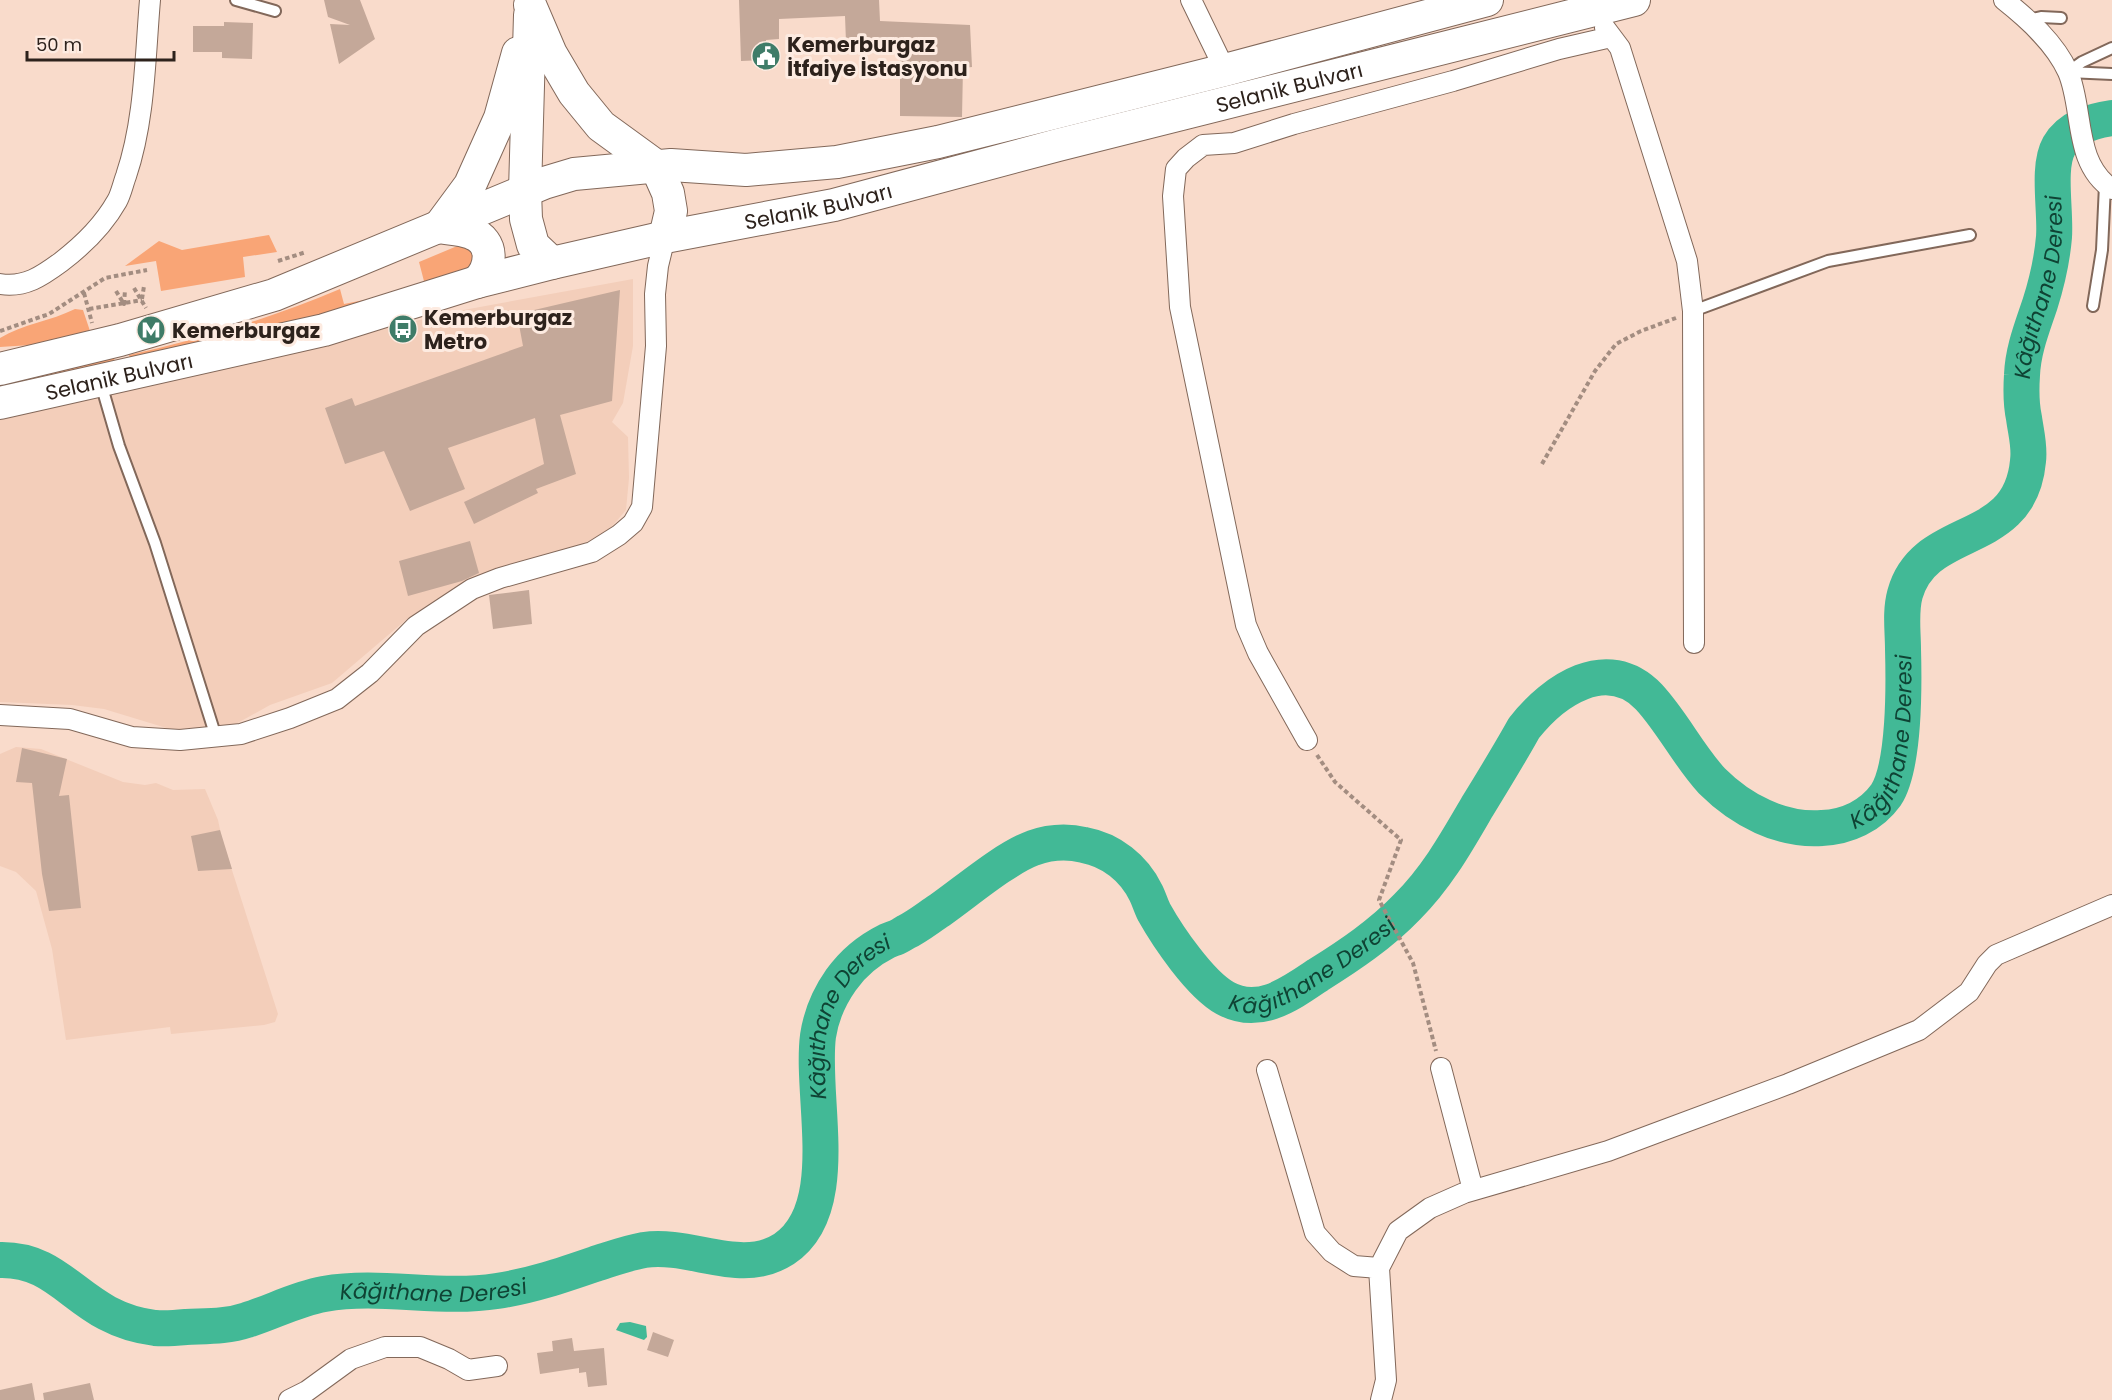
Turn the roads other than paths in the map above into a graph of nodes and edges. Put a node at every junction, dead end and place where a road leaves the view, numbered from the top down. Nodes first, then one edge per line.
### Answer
1 (150, 0) edge
2 (236, 0) edge
3 (1191, 0) edge
4 (1487, 0) edge
5 (1634, 0) edge
6 (2004, 0) edge
7 (530, 6) junction
8 (1421, 8) edge
9 (1592, 10) junction
10 (274, 11) dead end
11 (2061, 18) dead end
12 (2028, 20) junction
13 (1611, 37) junction
14 (2112, 48) edge
15 (1225, 70) junction
16 (2068, 72) junction
17 (2112, 74) edge
18 (656, 166) junction
19 (2109, 187) edge
20 (525, 191) junction
21 (439, 227) junction
22 (1970, 235) dead end
23 (666, 237) junction
24 (552, 263) junction
25 (477, 282) junction
26 (0, 284) edge
27 (2093, 306) dead end
28 (1693, 311) junction
29 (0, 369) edge
30 (100, 380) junction
31 (0, 403) edge
32 (1694, 643) dead end
33 (0, 715) edge
34 (216, 738) junction
35 (1306, 740) road end
36 (2112, 904) edge
37 (1441, 1068) road end
38 (1267, 1070) dead end
39 (1473, 1190) junction
40 (1379, 1268) junction
41 (497, 1366) dead end
42 (289, 1400) edge
43 (1382, 1400) edge

1 - 26 street
2 - 10 lane
3 - 15 street
4 - 8 main road, Selanik Bulvarı
5 - 9 main road, Selanik Bulvarı
6 - 12 street
7 - 18 main road
7 - 20 main road
7 - 21 main road
8 - 15 main road, Selanik Bulvarı
9 - 13 street
9 - 23 main road, Selanik Bulvarı
11 - 12 lane
12 - 16 street
13 - 28 street
13 - 35 street
14 - 16 lane
15 - 18 main road, Selanik Bulvarı
16 - 17 lane
16 - 19 street
18 - 20 main road, Selanik Bulvarı
18 - 23 main road
19 - 27 lane
20 - 21 main road, Selanik Bulvarı
20 - 24 main road
21 - 25 main road
21 - 29 main road, Selanik Bulvarı
22 - 28 lane
23 - 24 main road, Selanik Bulvarı
23 - 34 street
24 - 25 main road, Selanik Bulvarı
25 - 30 main road, Selanik Bulvarı
28 - 32 street
30 - 31 main road, Selanik Bulvarı
30 - 34 lane
33 - 34 street
36 - 39 street
37 - 39 street
38 - 40 street
39 - 40 street
40 - 43 street
41 - 42 street

